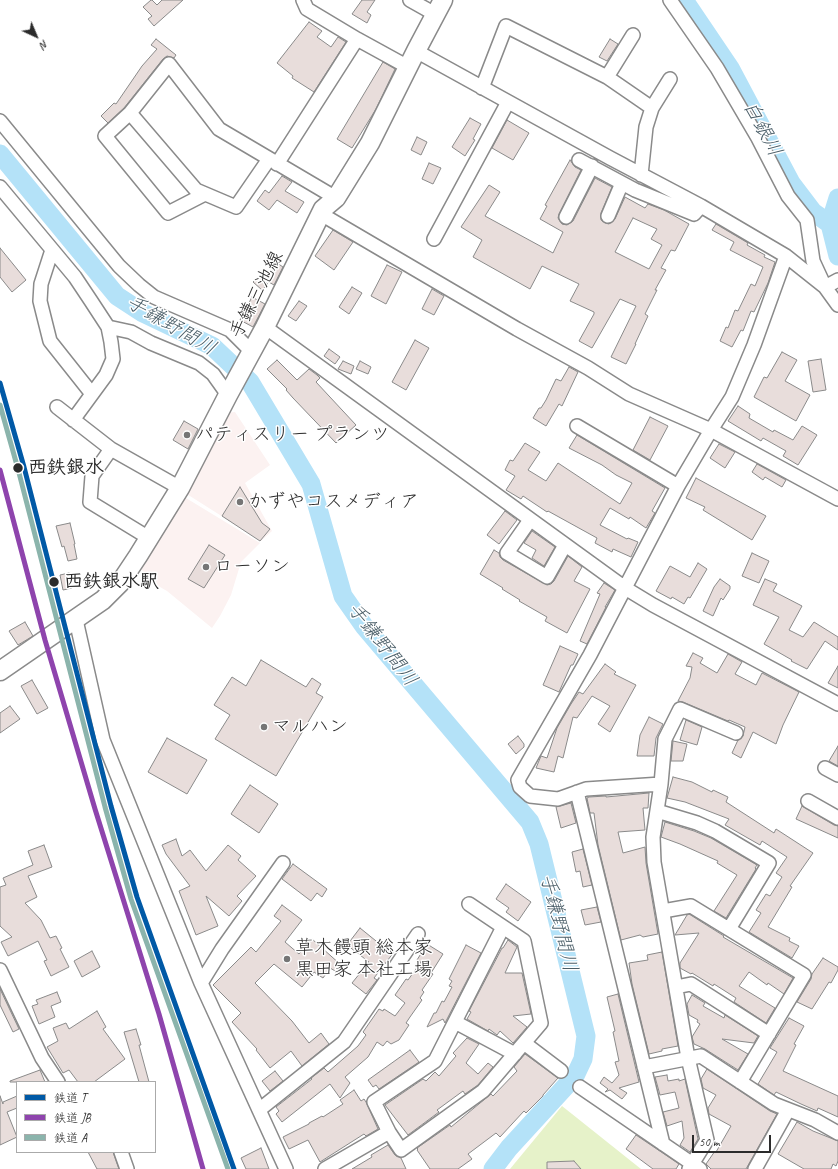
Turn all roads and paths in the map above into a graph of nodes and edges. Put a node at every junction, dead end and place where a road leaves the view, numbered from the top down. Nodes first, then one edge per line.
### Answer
1 (303, 0) edge
2 (410, 0) edge
3 (670, 0) edge
4 (439, 7) edge
5 (632, 35) dead end
6 (357, 39) junction
7 (416, 50) junction
8 (408, 67) junction
9 (607, 77) junction
10 (670, 79) dead end
11 (482, 88) junction
12 (508, 102) junction
13 (652, 108) junction
14 (130, 113) junction
15 (0, 121) edge
16 (610, 158) junction
17 (579, 160) dead end
18 (273, 161) junction
19 (598, 169) junction
20 (641, 175) junction
21 (622, 183) junction
22 (0, 187) edge
23 (205, 194) junction
24 (336, 198) junction
25 (701, 206) junction
26 (320, 214) junction
27 (608, 216) dead end
28 (566, 217) dead end
29 (434, 239) dead end
30 (52, 250) junction
31 (786, 256) junction
32 (838, 280) edge
33 (825, 287) junction
34 (838, 304) edge
35 (108, 328) junction
36 (265, 328) junction
37 (252, 352) junction
38 (92, 394) junction
39 (228, 395) junction
40 (57, 407) dead end
41 (73, 420) junction
42 (578, 426) dead end
43 (710, 430) junction
44 (111, 449) junction
45 (678, 486) junction
46 (180, 488) junction
47 (838, 499) edge
48 (530, 520) junction
49 (149, 538) junction
50 (565, 545) junction
51 (625, 588) junction
52 (76, 620) junction
53 (0, 671) edge
54 (838, 704) edge
55 (736, 733) dead end
56 (825, 768) dead end
57 (838, 775) edge
58 (661, 784) junction
59 (577, 792) junction
60 (808, 801) dead end
61 (657, 811) junction
62 (838, 818) edge
63 (283, 863) dead end
64 (469, 904) dead end
65 (663, 911) junction
66 (503, 927) junction
67 (729, 929) junction
68 (418, 934) dead end
69 (0, 970) edge
70 (201, 983) junction
71 (676, 987) junction
72 (455, 1022) junction
73 (768, 1034) junction
74 (524, 1043) junction
75 (515, 1054) junction
76 (688, 1058) junction
77 (644, 1067) junction
78 (561, 1071) dead end
79 (57, 1081) edge
80 (740, 1082) junction
81 (580, 1088) dead end
82 (259, 1110) junction
83 (788, 1110) junction
84 (389, 1132) junction
85 (838, 1133) edge
86 (663, 1144) junction
87 (121, 1153) edge
88 (694, 1167) edge
89 (127, 1169) edge
90 (286, 1169) edge
91 (325, 1169) edge
92 (755, 1169) edge

1 - 6 street
2 - 4 street
3 - 33 street
4 - 7 main road, 手鎌三池線
5 - 9 street
6 - 8 street
6 - 18 street
7 - 8 main road, 手鎌三池線
7 - 11 street
8 - 24 main road, 手鎌三池線
9 - 11 street
9 - 13 street
10 - 13 street
11 - 12 street
12 - 16 street
12 - 29 street
13 - 20 street
14 - 18 street
14 - 23 street
14 - 23 street
15 - 37 street
16 - 19 street
16 - 20 street
17 - 19 street
18 - 23 street
18 - 24 street
19 - 21 street
19 - 28 street
20 - 25 street
21 - 25 street
21 - 27 street
22 - 30 street
24 - 26 main road, 手鎌三池線
25 - 31 street
26 - 36 main road, 手鎌三池線
26 - 43 street
30 - 35 street
30 - 38 street
31 - 33 street
31 - 43 street
32 - 33 street
33 - 34 street
35 - 38 street
35 - 39 street
36 - 37 main road, 手鎌三池線
36 - 48 street
37 - 39 main road, 手鎌三池線
38 - 41 street
39 - 46 main road, 手鎌三池線
40 - 41 street
41 - 44 street
42 - 45 street
43 - 45 street
43 - 47 street
44 - 46 street
44 - 49 street
45 - 51 street
46 - 49 main road, 手鎌三池線
48 - 50 street
48 - 50 street
49 - 52 main road, 手鎌三池線
50 - 51 street
51 - 54 street
51 - 59 street
52 - 53 main road, 手鎌三池線
52 - 70 street
55 - 58 street
56 - 57 street
58 - 59 street
58 - 61 street
59 - 77 street
60 - 62 street
61 - 65 street
61 - 67 street
63 - 70 street
64 - 66 street
65 - 67 street
65 - 71 street
66 - 72 street
66 - 74 street
67 - 73 street
68 - 82 street
69 - 79 street
70 - 82 street
71 - 73 street
71 - 76 street
72 - 75 street
72 - 84 street
73 - 80 street
74 - 75 street
74 - 78 street
75 - 84 street
76 - 77 street
76 - 80 street
76 - 88 street
77 - 86 street
80 - 83 street
81 - 86 street
82 - 90 street
83 - 85 street
83 - 92 street
84 - 91 street
86 - 88 street
87 - 89 street

